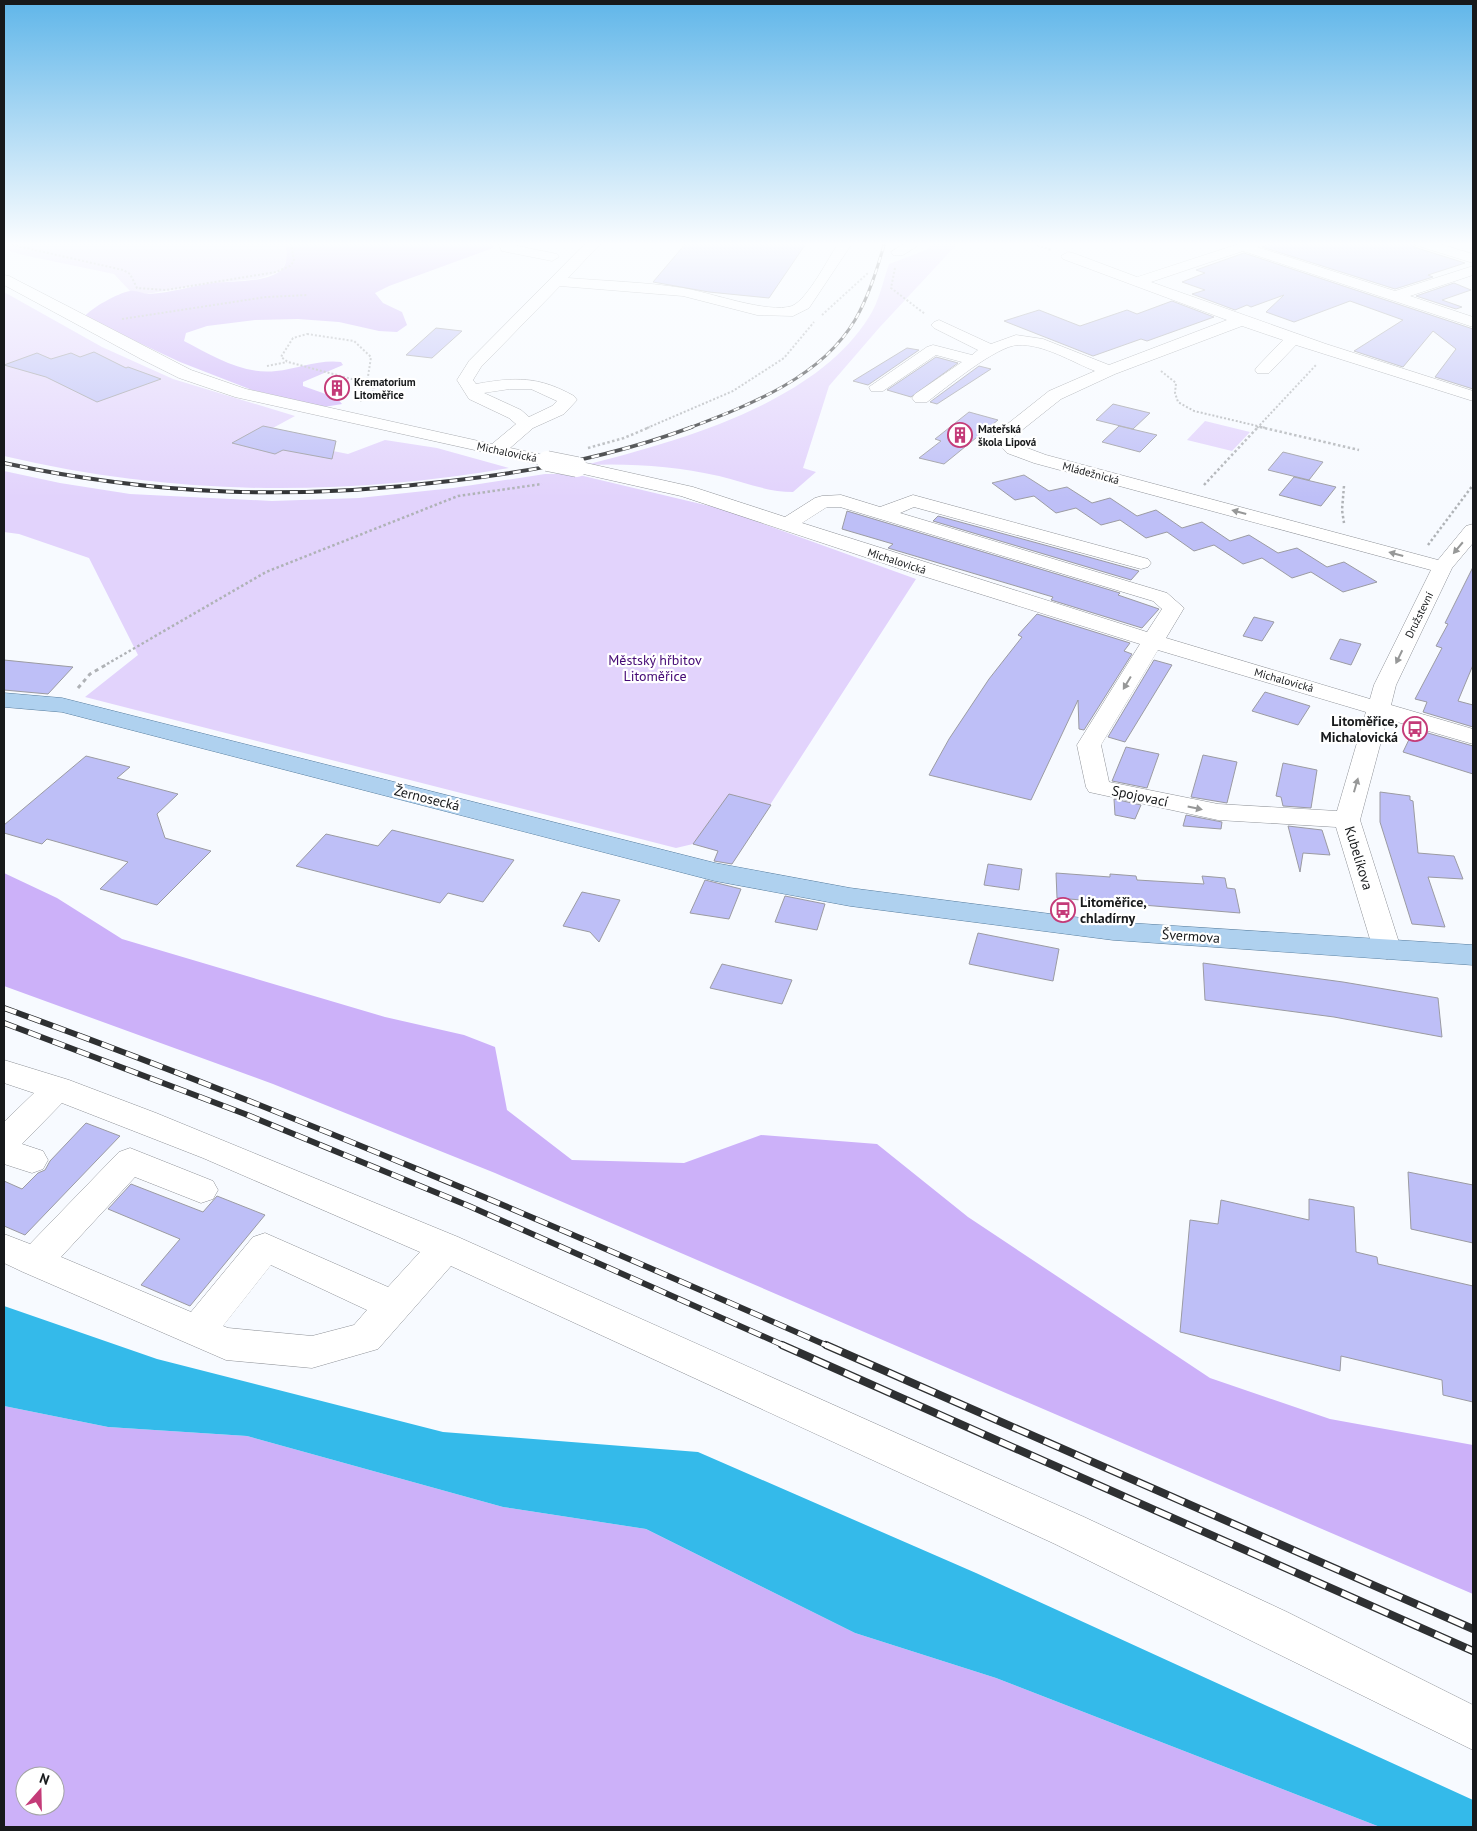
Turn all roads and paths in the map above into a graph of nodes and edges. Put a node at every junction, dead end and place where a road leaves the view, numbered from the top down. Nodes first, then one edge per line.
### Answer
1 (94, 327) edge
2 (511, 327) edge
3 (808, 327) edge
4 (945, 327) edge
5 (1223, 327) edge
6 (1260, 327) edge
7 (1292, 338) junction
8 (990, 350) junction
9 (974, 360) junction
10 (1138, 360) junction
11 (288, 362) junction
12 (1317, 364) dead end
13 (267, 366) dead end
14 (1263, 370) dead end
15 (1109, 371) junction
16 (367, 383) junction
17 (877, 387) dead end
18 (472, 390) junction
19 (372, 395) dead end
20 (1473, 396) edge
21 (921, 398) dead end
22 (526, 424) junction
23 (1259, 426) junction
24 (496, 450) junction
25 (1359, 450) dead end
26 (547, 461) junction
27 (577, 467) junction
28 (1473, 485) edge
29 (1344, 486) dead end
30 (1195, 500) junction
31 (881, 513) junction
32 (786, 525) junction
33 (1473, 530) edge
34 (1347, 541) junction
35 (1416, 559) junction
36 (1141, 563) dead end
37 (1443, 566) junction
38 (1152, 641) junction
39 (4, 700) edge
40 (62, 705) junction
41 (1378, 708) junction
42 (1473, 737) edge
43 (1347, 820) junction
44 (850, 896) joint
45 (1387, 949) junction
46 (1473, 955) edge
47 (4, 1071) edge
48 (58, 1088) junction
49 (4, 1142) edge
50 (201, 1190) dead end
51 (446, 1247) junction
52 (19, 1255) edge
53 (394, 1306) junction
54 (197, 1331) junction
55 (1473, 1728) edge

1 - 24 street, Michalovická
2 - 18 street
3 - 26 path
4 - 8 street
5 - 10 street, Mládežnická
6 - 7 street
7 - 14 street
7 - 20 street
8 - 9 street
8 - 15 street
9 - 17 street
9 - 21 street
10 - 15 street, Mládežnická
10 - 23 path
11 - 13 path
11 - 16 path
11 - 16 path
12 - 23 path
15 - 30 street, Mládežnická
16 - 19 path
18 - 22 street
18 - 22 street
22 - 24 street
23 - 25 path
23 - 30 path
24 - 26 street, Michalovická
26 - 27 street, Michalovická, bridge
27 - 32 street, Michalovická
27 - 40 path
28 - 35 path
29 - 34 path
34 -> 30 street, Mládežnická
31 - 32 street
31 - 36 street
31 - 38 street
32 - 38 street, Michalovická
33 -> 37 street, Družstevní
35 -> 34 street, Mládežnická
35 - 37 street, Mládežnická
37 -> 41 street, Družstevní
38 - 41 street, Michalovická
38 -> 43 street, Spojovací
39 - 40 main road, Žernosecká
40 - 44 main road, Žernosecká
41 - 42 street, Michalovická
43 -> 41 street, Kubelíkova
43 - 45 street, Kubelíkova
44 - 45 main road, Švermova
45 - 46 main road, Švermova
47 - 48 street
48 - 49 street
48 - 51 street
50 - 52 street
51 - 53 street
51 - 55 street
52 - 54 street
53 - 54 street
53 - 54 street

